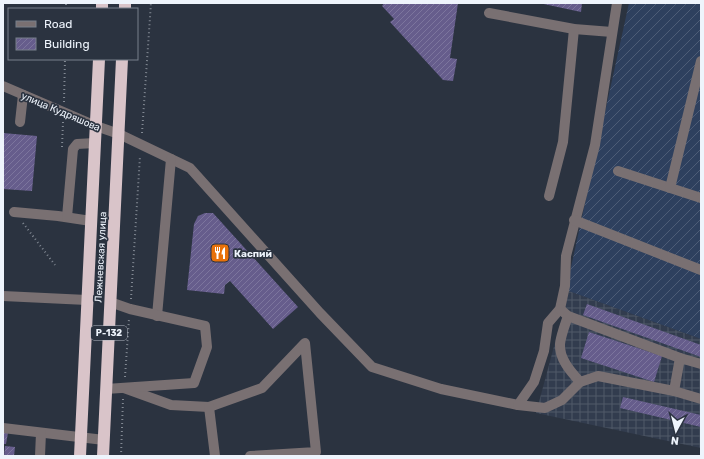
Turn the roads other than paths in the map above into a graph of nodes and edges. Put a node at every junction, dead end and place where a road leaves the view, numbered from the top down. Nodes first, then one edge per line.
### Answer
1 (617, 3) edge
2 (489, 13) dead end
3 (574, 29) junction
4 (612, 32) junction
5 (99, 60) edge
6 (122, 60) edge
7 (701, 60) edge
8 (3, 86) edge
9 (23, 95) junction
10 (20, 122) dead end
11 (96, 126) junction
12 (119, 134) junction
13 (95, 143) junction
14 (171, 159) junction
15 (618, 171) dead end
16 (670, 188) junction
17 (549, 196) dead end
18 (701, 198) edge
19 (14, 212) road end
20 (67, 217) junction
21 (574, 220) junction
22 (91, 221) junction
23 (701, 270) edge
24 (3, 296) edge
25 (87, 300) junction
26 (110, 302) junction
27 (560, 309) junction
28 (157, 316) junction
29 (568, 316) junction
30 (680, 358) junction
31 (701, 364) edge
32 (580, 382) junction
33 (124, 388) junction
34 (106, 389) junction
35 (674, 391) junction
36 (701, 399) edge
37 (518, 405) junction
38 (209, 407) junction
39 (3, 428) edge
40 (41, 433) junction
41 (81, 437) junction
42 (104, 440) junction
43 (40, 456) edge
44 (80, 456) edge
45 (103, 456) edge
46 (215, 456) edge
47 (250, 456) edge

1 - 4 street
2 - 3 street
3 - 4 street
3 - 17 street
4 - 21 street
5 - 11 highway, Лежневская улица / Р-132
6 - 12 highway, Лежневская улица / Р-132
7 - 16 street
8 - 9 street, улица Кудряшова
9 - 10 street
9 - 11 street, улица Кудряшова
11 - 12 street, улица Кудряшова
11 - 13 highway, Лежневская улица / Р-132
12 - 14 street, улица Кудряшова
12 - 26 highway, Лежневская улица / Р-132
13 - 20 street
13 - 22 highway, Лежневская улица / Р-132
14 - 28 street
14 - 37 street, улица Кудряшова
15 - 16 street
16 - 18 street
19 - 20 street
20 - 22 street
21 - 23 street
21 - 27 street
22 - 25 highway, Лежневская улица / Р-132
24 - 25 street
25 - 41 highway, Лежневская улица / Р-132
26 - 28 street
26 - 34 highway, Лежневская улица / Р-132
27 - 29 street
27 - 37 street
28 - 33 street
29 - 30 street
29 - 32 street
30 - 31 street
30 - 35 street
32 - 35 street
32 - 37 street, улица Кудряшова
33 - 34 street
33 - 38 street
34 - 42 highway, Лежневская улица / Р-132
35 - 36 street
38 - 46 street
38 - 47 street
39 - 40 street
40 - 41 street
40 - 43 street
41 - 42 street
41 - 44 highway, Лежневская улица / Р-132
42 - 45 highway, Лежневская улица / Р-132

